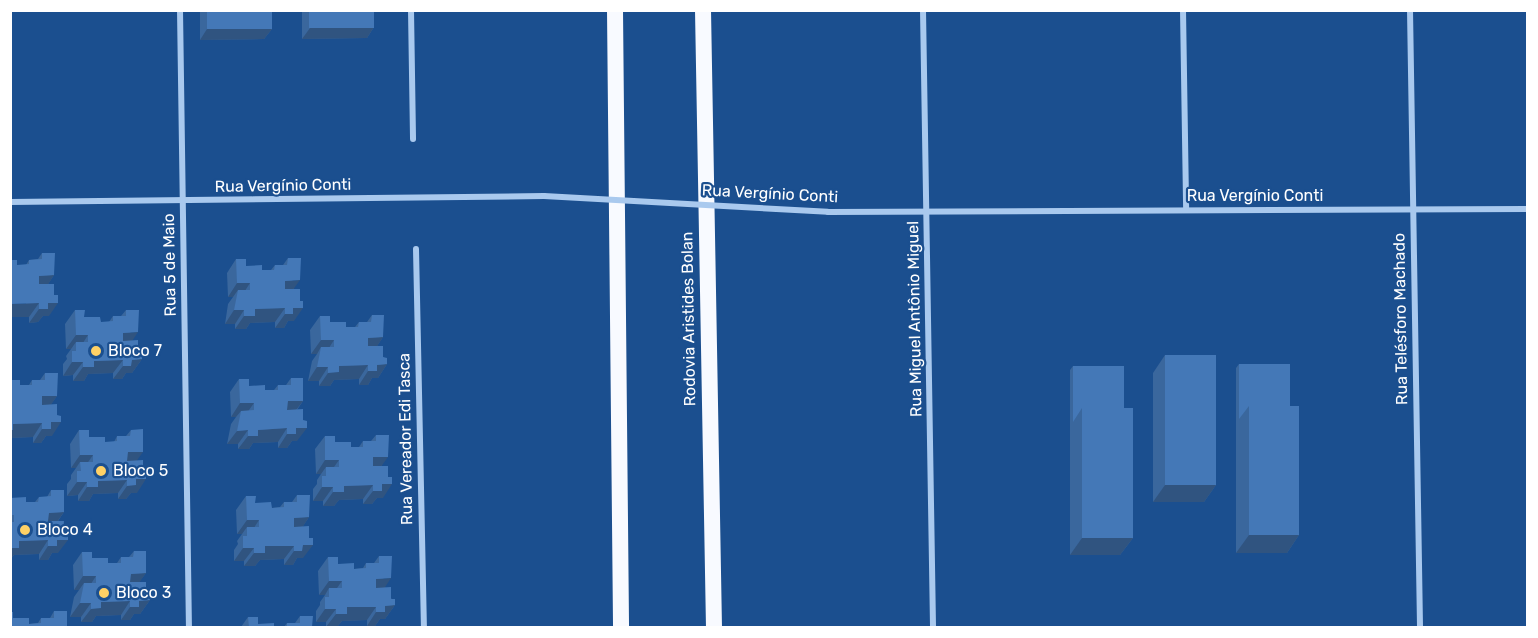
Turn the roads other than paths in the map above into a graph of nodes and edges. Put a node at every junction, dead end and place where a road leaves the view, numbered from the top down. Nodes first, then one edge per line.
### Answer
1 (180, 10) edge
2 (411, 10) edge
3 (615, 10) edge
4 (703, 10) edge
5 (923, 10) edge
6 (1183, 10) edge
7 (1410, 10) edge
8 (413, 139) dead end
9 (183, 200) junction
10 (10, 202) edge
11 (1412, 209) junction
12 (1527, 209) edge
13 (1186, 210) junction
14 (927, 211) junction
15 (416, 249) dead end
16 (189, 627) edge
17 (424, 627) edge
18 (621, 627) edge
19 (714, 627) edge
20 (933, 627) edge
21 (1420, 627) edge

1 - 9 street, Rua 5 de Maio
2 - 8 street
3 - 18 highway
4 - 19 highway, Rodovia Aristides Bolan
5 - 14 street, Rua Miguel Antônio Miguel
6 - 13 street
7 - 11 street, Rua Telésforo Machado
9 - 10 street, Rua Vergínio Conti
9 - 14 street, Rua Vergínio Conti, bridge
9 - 16 street, Rua 5 de Maio
11 - 12 street, Rua Vergínio Conti
11 - 13 street, Rua Vergínio Conti
11 - 21 street, Rua Telésforo Machado
13 - 14 street, Rua Vergínio Conti
14 - 20 street, Rua Miguel Antônio Miguel
15 - 17 street, Rua Vereador Edi Tasca

